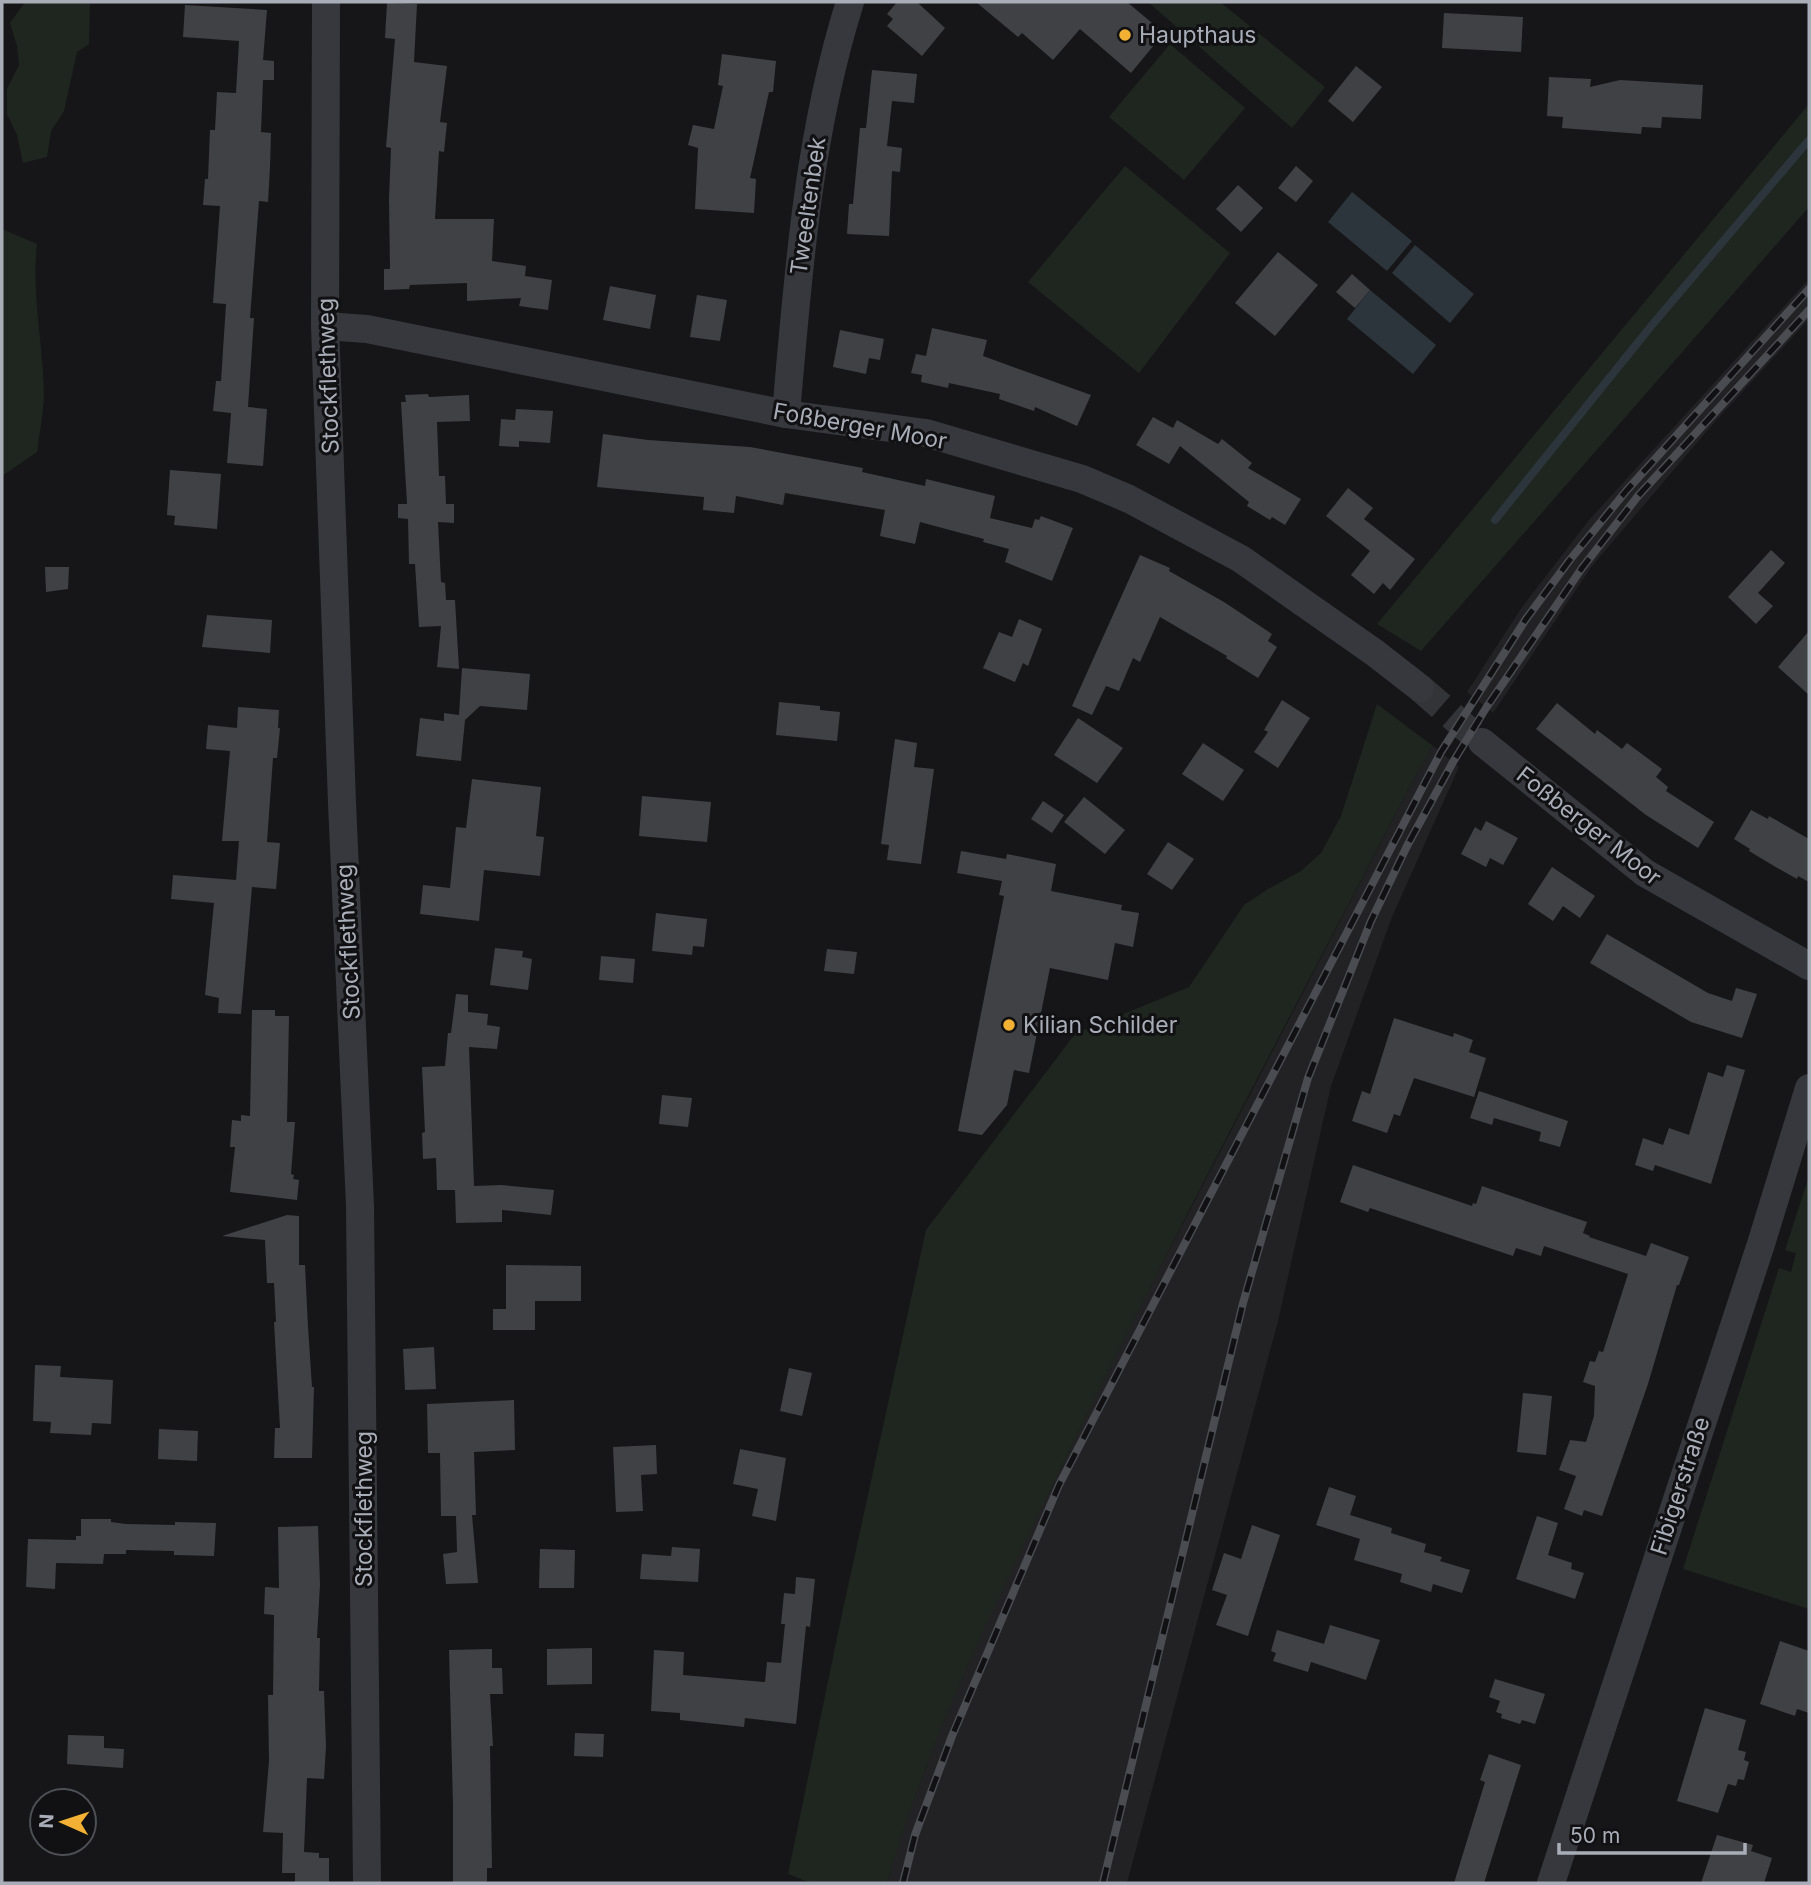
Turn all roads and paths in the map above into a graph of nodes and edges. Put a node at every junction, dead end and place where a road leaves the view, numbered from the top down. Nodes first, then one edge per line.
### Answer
1 (326, 2) edge
2 (850, 2) edge
3 (325, 326) junction
4 (786, 414) junction
5 (1420, 688) tunnel mouth
6 (1482, 742) tunnel mouth
7 (1809, 966) edge
8 (1809, 1088) edge
9 (368, 1883) edge
10 (1550, 1883) edge

1 - 3 street, Stockflethweg
2 - 4 street, Tweeltenbek
3 - 4 street, Foßberger Moor
3 - 9 street, Stockflethweg
4 - 5 street, Foßberger Moor
6 - 7 street, Foßberger Moor
8 - 10 street, Fibigerstraße

